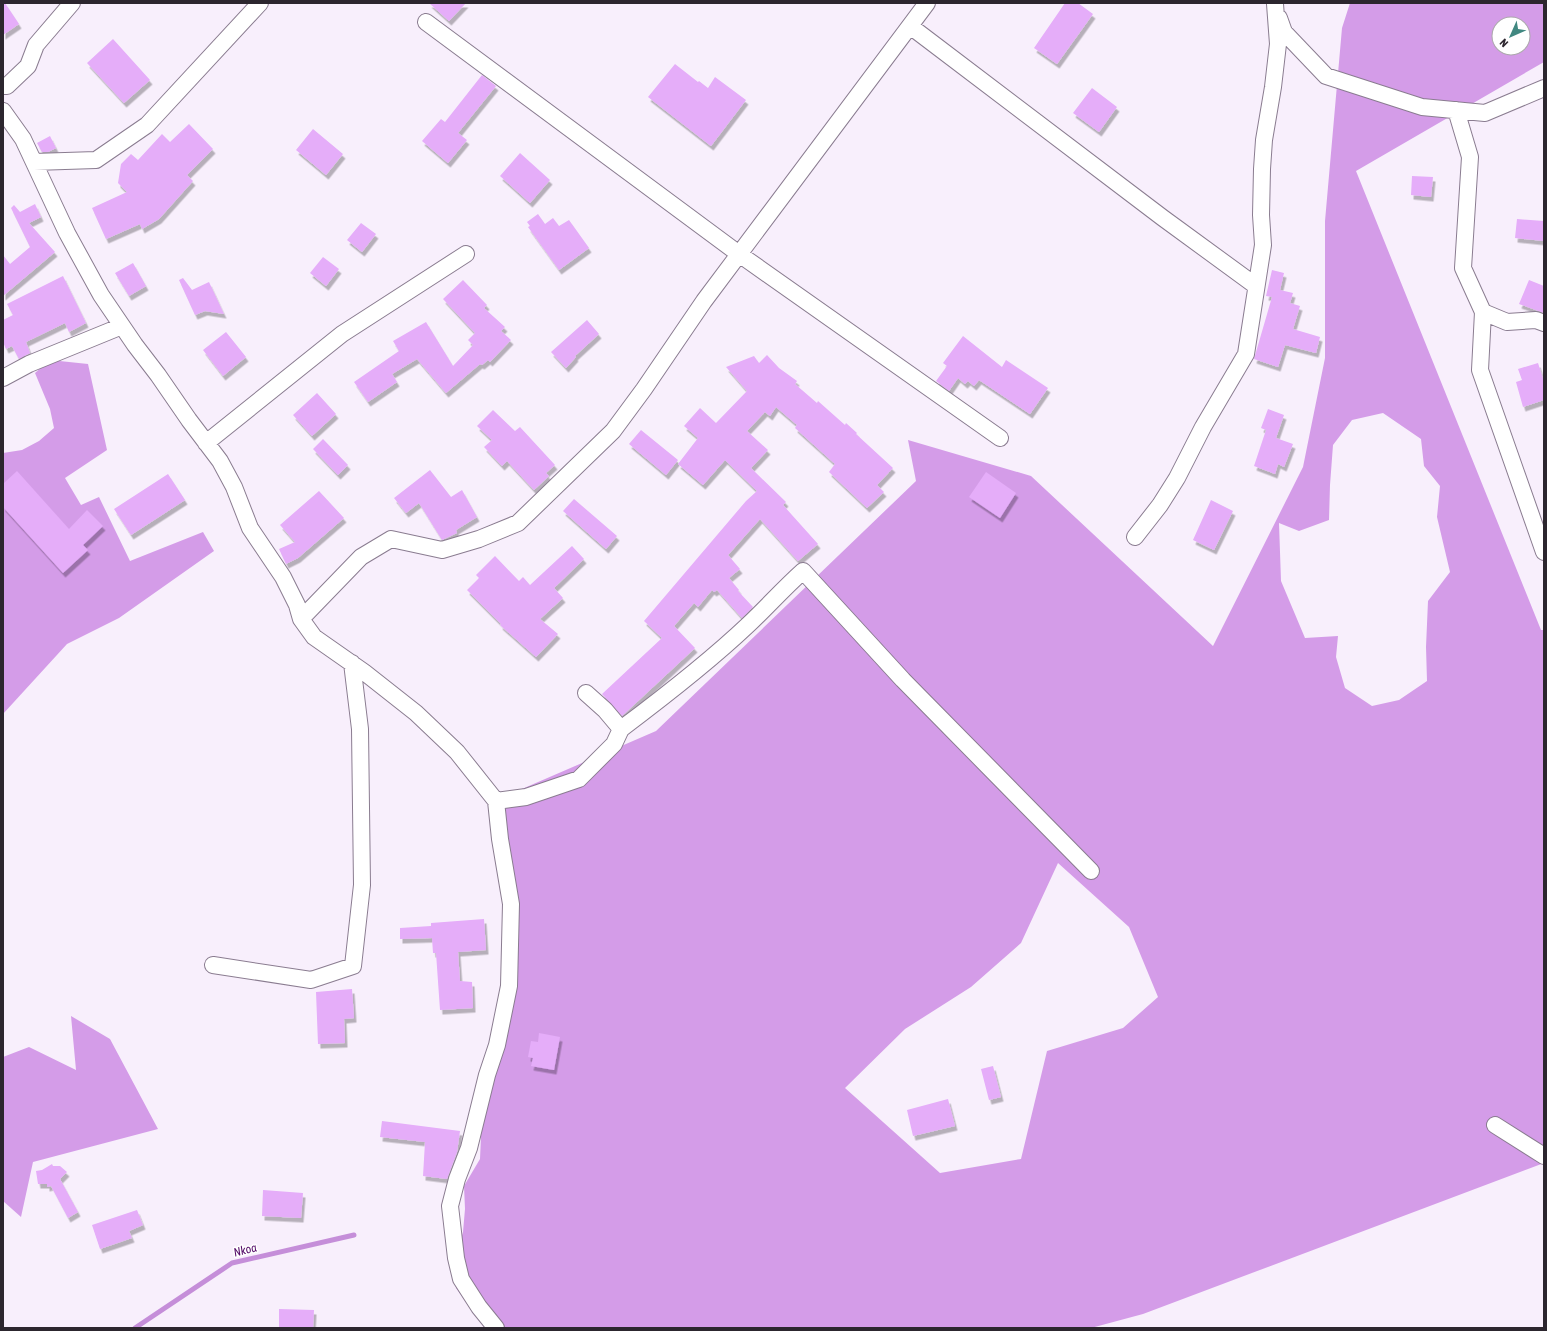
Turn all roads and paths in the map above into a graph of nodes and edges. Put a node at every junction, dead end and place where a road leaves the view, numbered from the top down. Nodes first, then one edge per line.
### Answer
1 (72, 3) edge
2 (260, 3) edge
3 (927, 3) edge
4 (1275, 4) edge
5 (426, 22) dead end
6 (910, 26) junction
7 (3, 86) edge
8 (1544, 88) edge
9 (1456, 110) junction
10 (3, 111) edge
11 (34, 162) junction
12 (466, 254) dead end
13 (739, 254) junction
14 (1256, 286) junction
15 (1483, 312) junction
16 (1544, 323) edge
17 (122, 326) junction
18 (3, 378) edge
19 (1000, 438) dead end
20 (206, 443) junction
21 (1135, 537) dead end
22 (1544, 552) edge
23 (300, 619) junction
24 (352, 664) junction
25 (586, 693) dead end
26 (621, 728) junction
27 (496, 800) junction
28 (1091, 871) dead end
29 (214, 965) dead end
30 (1495, 1125) dead end
31 (1544, 1156) edge
32 (496, 1328) edge

1 - 7 street
2 - 11 street
3 - 6 street
4 - 9 street
4 - 14 street
5 - 13 street
6 - 13 street
6 - 14 street
8 - 9 street
9 - 15 street
10 - 11 street
11 - 17 street
12 - 20 street
13 - 19 street
13 - 23 street
14 - 21 street
15 - 16 street
15 - 22 street
17 - 18 street
17 - 20 street
20 - 23 street
23 - 24 street
24 - 27 street
24 - 29 street
25 - 26 street
26 - 27 street
26 - 28 street
27 - 32 street
30 - 31 street

